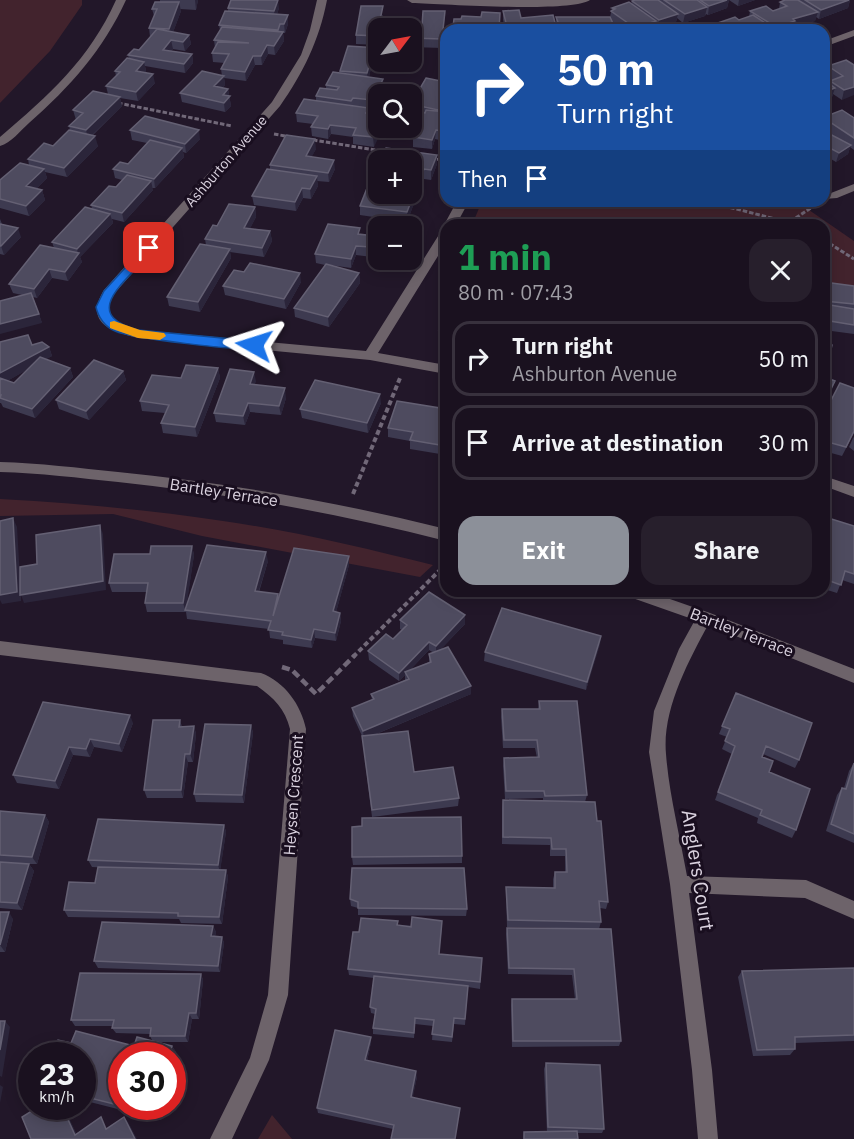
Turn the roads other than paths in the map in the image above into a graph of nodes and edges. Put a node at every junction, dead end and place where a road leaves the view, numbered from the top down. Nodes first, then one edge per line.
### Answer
1 (121, 0) edge
2 (322, 0) edge
3 (412, 0) edge
4 (585, 0) edge
5 (854, 33) edge
6 (830, 42) edge
7 (0, 143) edge
8 (854, 187) edge
9 (830, 196) edge
10 (440, 243) edge
11 (370, 357) junction
12 (440, 369) edge
13 (0, 467) edge
14 (830, 484) edge
15 (854, 492) edge
16 (440, 534) edge
17 (647, 597) edge
18 (705, 617) junction
19 (0, 648) edge
20 (854, 676) edge
21 (679, 884) junction
22 (854, 910) edge
23 (220, 1139) edge
24 (708, 1139) edge

1 - 7 street
2 - 11 street, Ashburton Avenue
3 - 4 street
5 - 6 street
8 - 9 street
10 - 11 street
11 - 12 street, Ashburton Avenue
13 - 16 street, Bartley Terrace
14 - 15 street
17 - 18 street, Bartley Terrace
18 - 20 street, Bartley Terrace
18 - 21 street, Anglers Court
19 - 23 street, Heysen Crescent
21 - 22 street
21 - 24 street, Anglers Court

